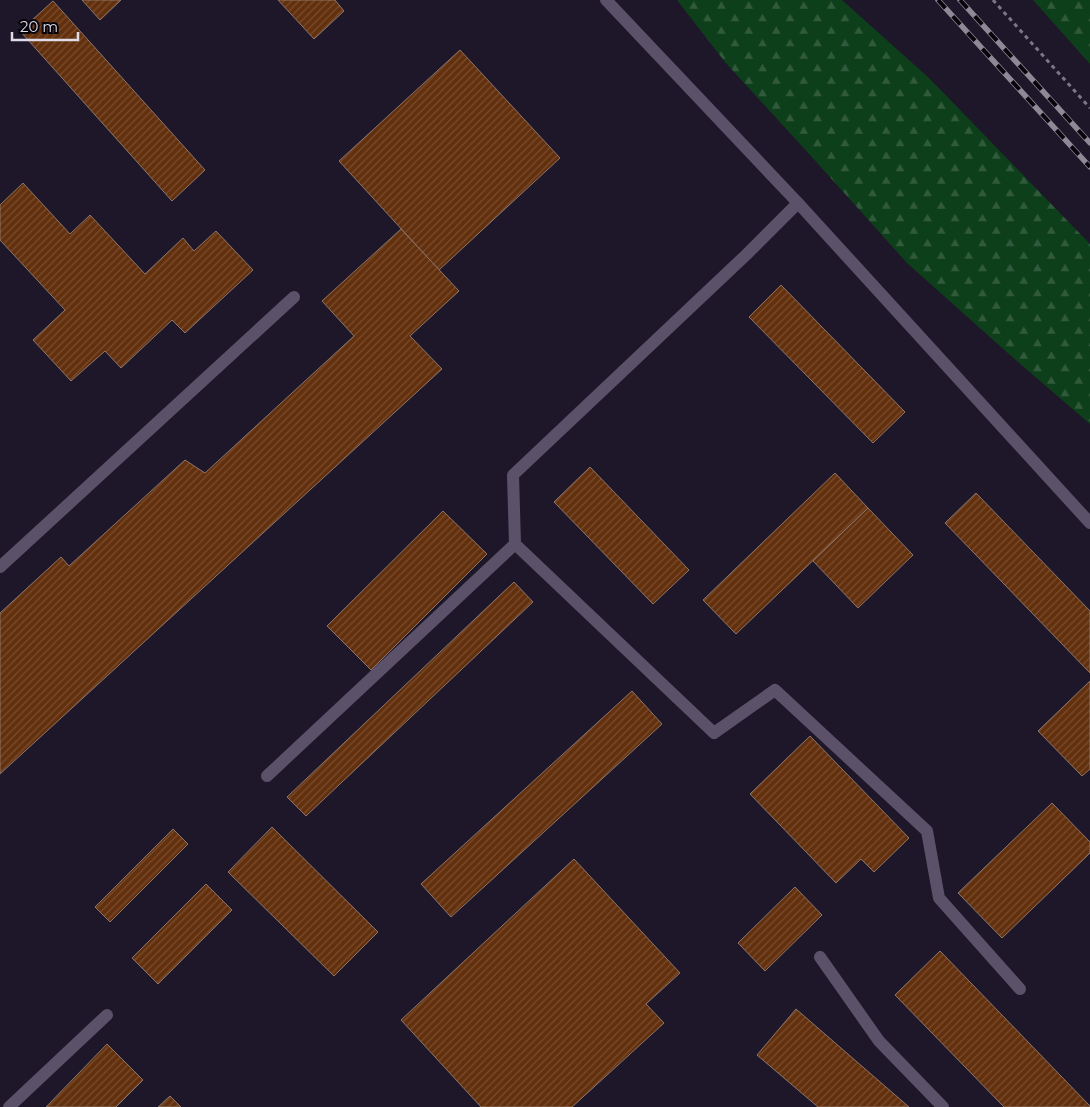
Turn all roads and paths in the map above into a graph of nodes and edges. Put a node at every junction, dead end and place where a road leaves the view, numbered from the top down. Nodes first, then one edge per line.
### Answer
1 (606, 0) edge
2 (993, 0) edge
3 (1090, 108) edge
4 (798, 203) junction
5 (294, 296) dead end
6 (1090, 523) edge
7 (516, 544) junction
8 (0, 567) edge
9 (267, 776) dead end
10 (820, 957) dead end
11 (1020, 989) dead end
12 (107, 1015) dead end
13 (9, 1107) edge
14 (943, 1107) edge

1 - 4 street
2 - 3 path
4 - 6 street
4 - 7 street
5 - 8 street
7 - 9 street
7 - 11 street
10 - 14 street
12 - 13 street

